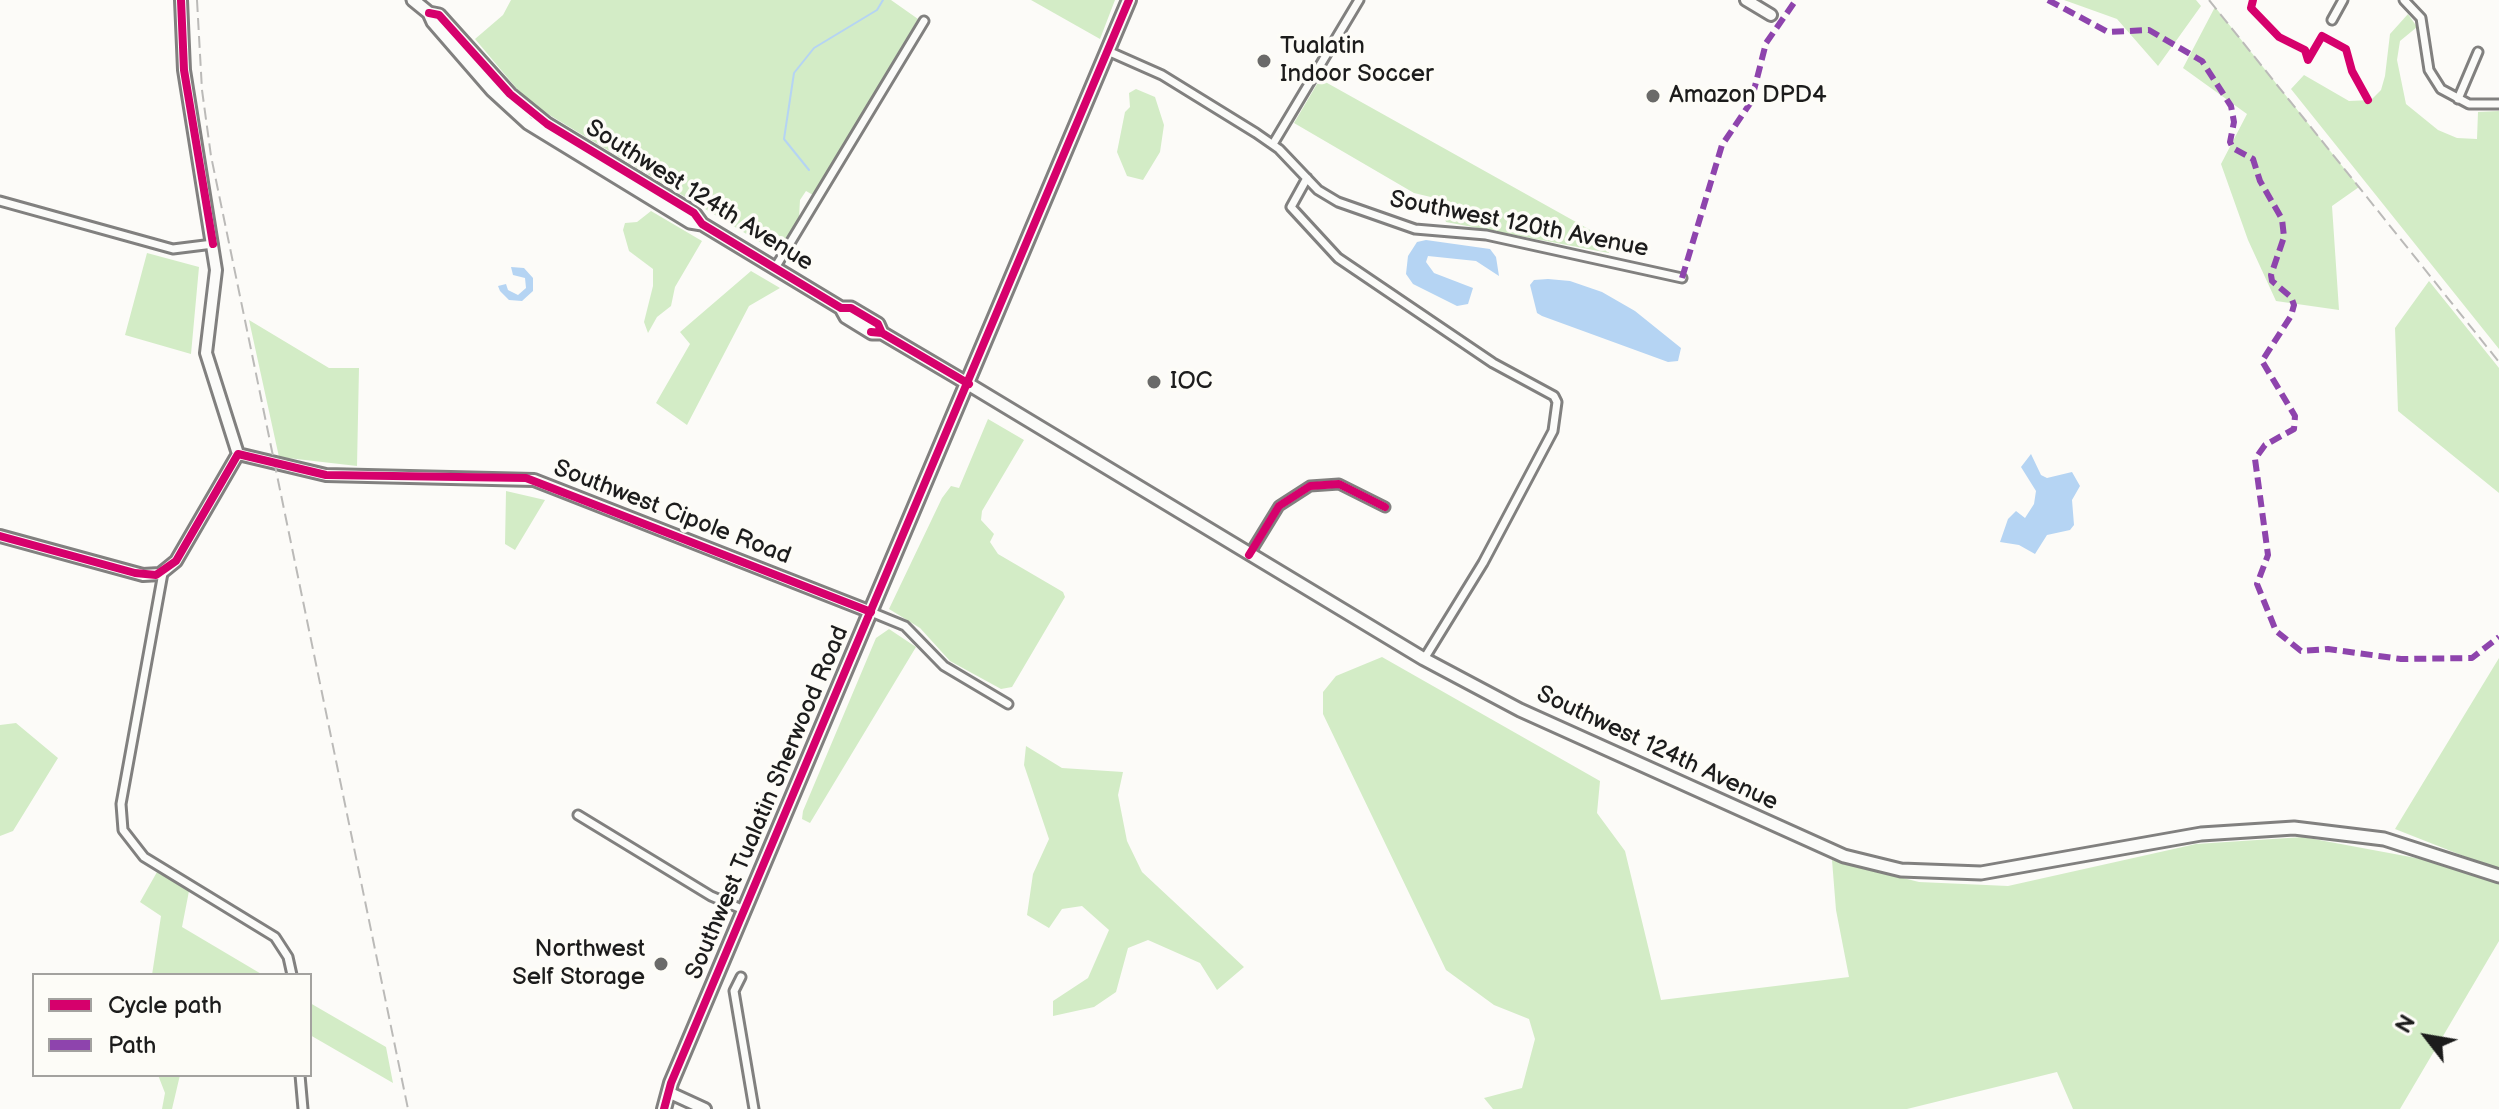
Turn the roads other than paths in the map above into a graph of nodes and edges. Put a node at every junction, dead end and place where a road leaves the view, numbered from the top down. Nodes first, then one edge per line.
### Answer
1 (181, 0) edge
2 (413, 0) edge
3 (1129, 0) edge
4 (1359, 0) edge
5 (1746, 0) edge
6 (2343, 0) edge
7 (2404, 0) edge
8 (1771, 15) dead end
9 (2332, 20) dead end
10 (924, 21) dead end
11 (1110, 52) junction
12 (2478, 52) dead end
13 (2458, 99) junction
14 (2499, 104) edge
15 (1273, 144) junction
16 (1307, 178) junction
17 (0, 201) edge
18 (213, 244) junction
19 (775, 268) junction
20 (1682, 278) dead end
21 (969, 384) junction
22 (238, 454) junction
23 (1385, 507) dead end
24 (0, 536) edge
25 (1249, 555) junction
26 (163, 573) junction
27 (871, 612) junction
28 (1424, 659) junction
29 (1008, 704) dead end
30 (578, 815) dead end
31 (2499, 876) edge
32 (744, 910) junction
33 (291, 973) edge
34 (741, 977) dead end
35 (300, 1077) edge
36 (668, 1092) junction
37 (303, 1109) edge
38 (656, 1109) edge
39 (664, 1109) edge
40 (705, 1109) edge
41 (754, 1109) edge

1 - 18 street
2 - 19 main road, Southwest 124th Avenue
3 - 11 highway, Southwest Tualatin Sherwood Road
4 - 15 street
5 - 8 street
6 - 9 street
7 - 13 street
10 - 19 street
11 - 15 street, Southwest 120th Avenue
11 - 21 highway, Southwest Tualatin Sherwood Road
12 - 13 street
13 - 14 street
15 - 16 street, Southwest 120th Avenue
16 - 20 street, Southwest 120th Avenue
16 - 28 street
17 - 18 street
18 - 22 street
19 - 21 main road, Southwest 124th Avenue
21 - 25 main road, Southwest 124th Avenue
21 - 27 highway, Southwest Tualatin Sherwood Road
22 - 26 street
22 - 27 street, Southwest Cipole Road
23 - 25 street
24 - 26 street
25 - 28 main road, Southwest 124th Avenue
26 - 33 street
27 - 29 street
27 - 32 highway, Southwest Tualatin Sherwood Road
28 - 31 main road, Southwest 124th Avenue
30 - 32 street
32 - 36 highway, Southwest Tualatin Sherwood Road
34 - 41 street
35 - 37 street
36 - 38 highway, Southwest Tualatin Sherwood Road
36 - 39 highway, Southwest Tualatin Sherwood Road
36 - 40 street

